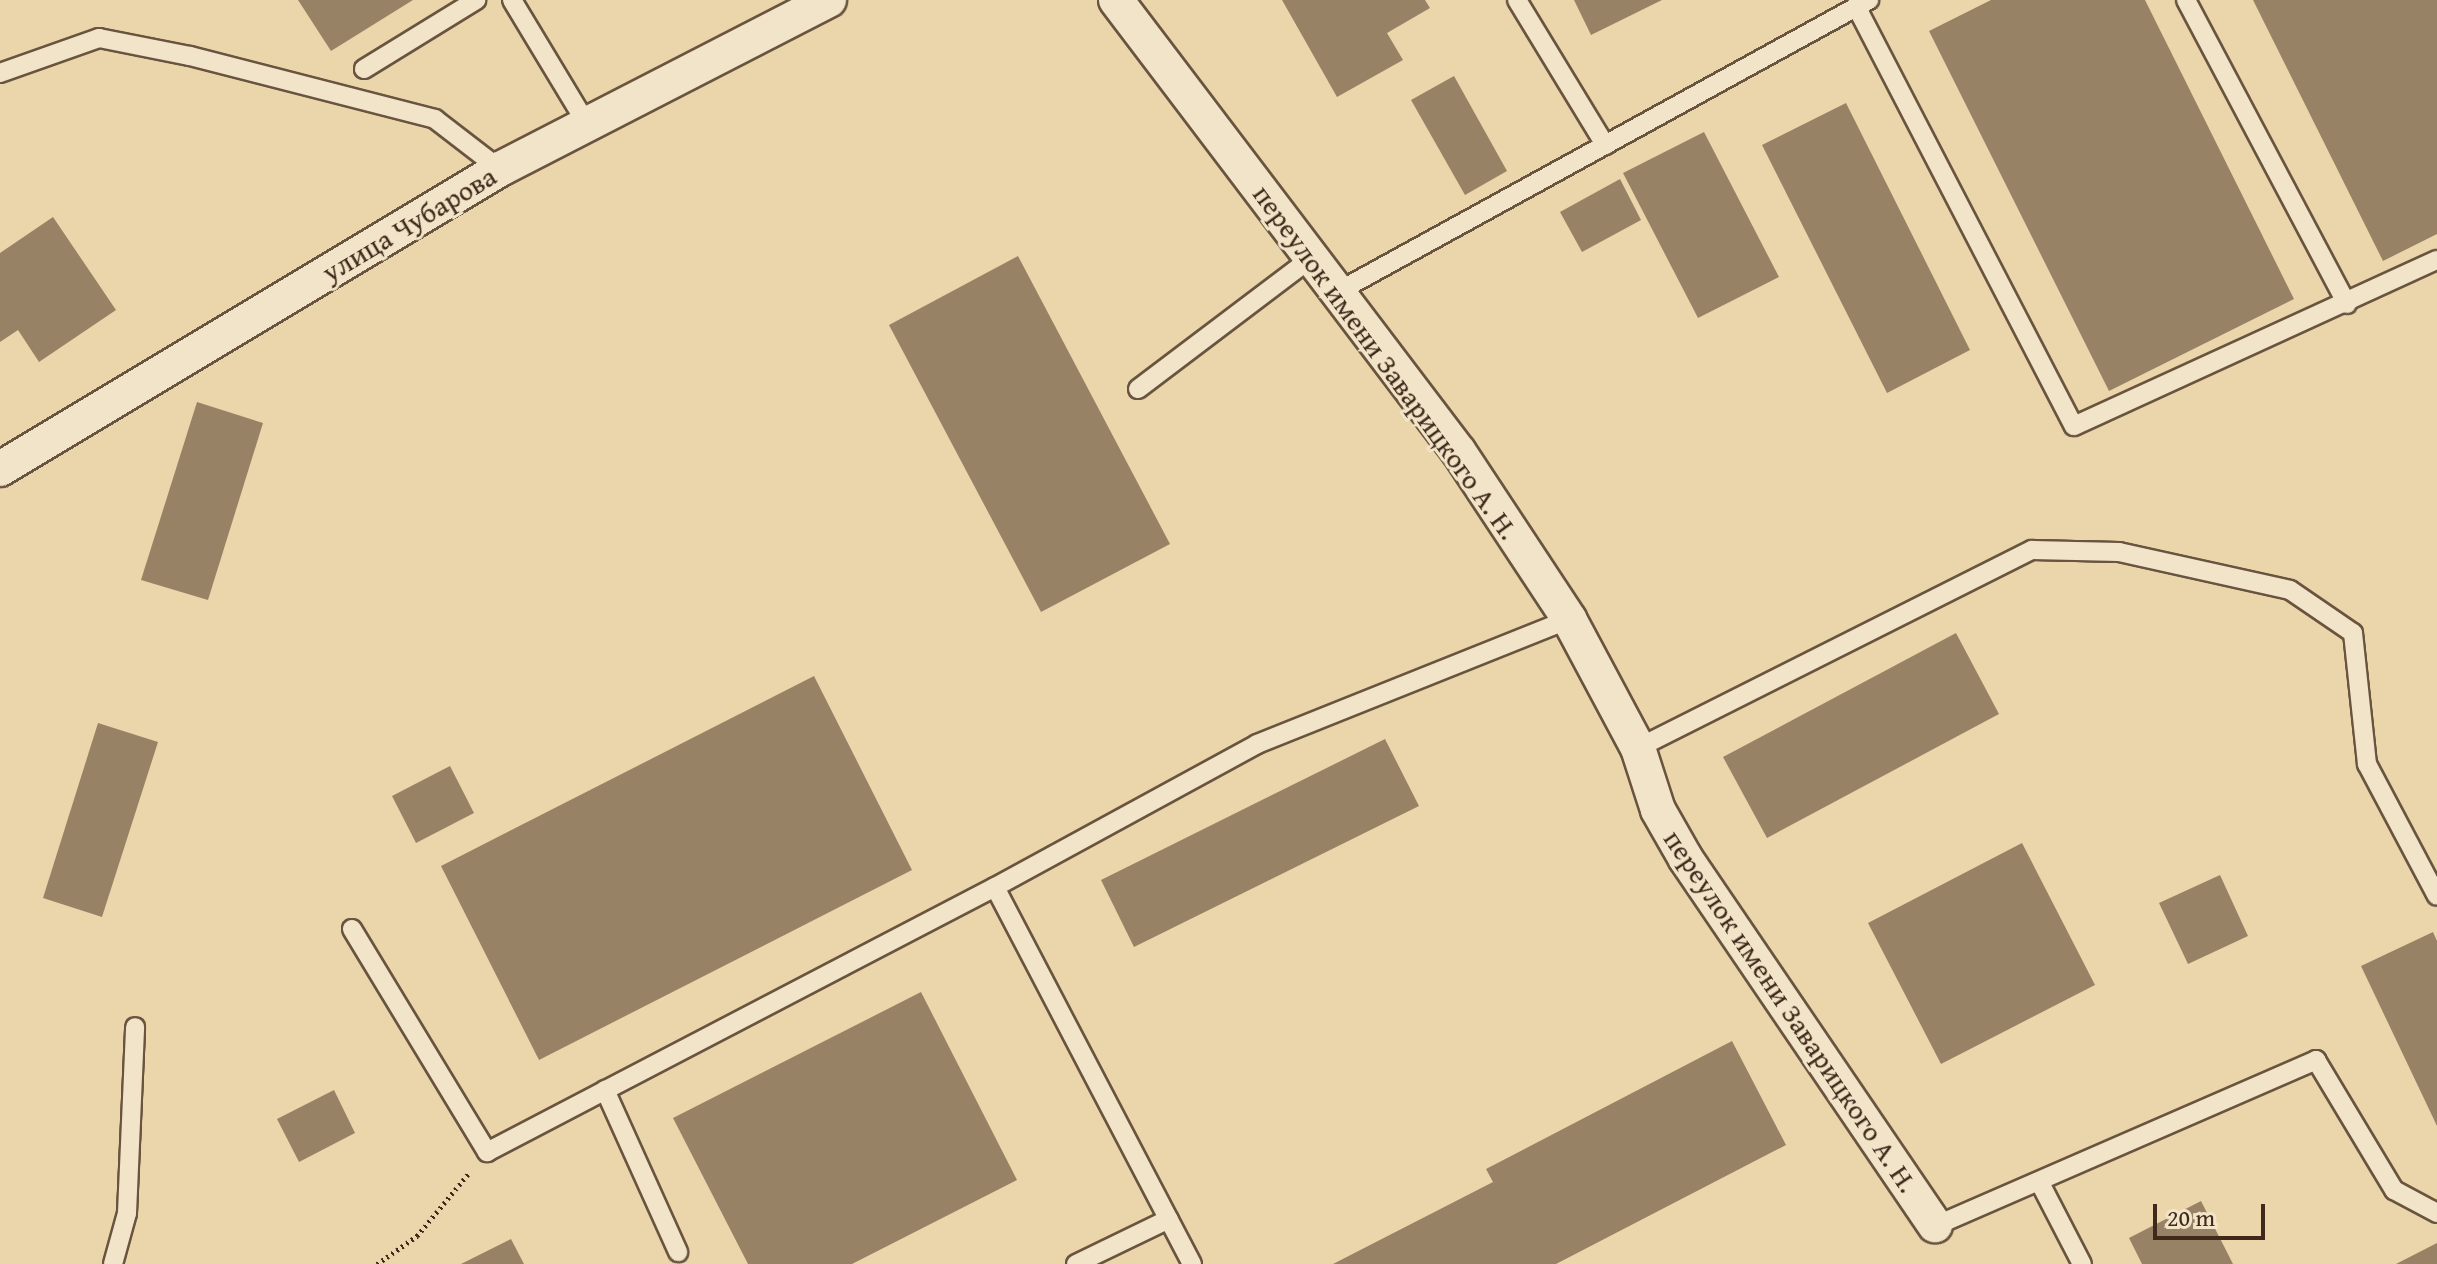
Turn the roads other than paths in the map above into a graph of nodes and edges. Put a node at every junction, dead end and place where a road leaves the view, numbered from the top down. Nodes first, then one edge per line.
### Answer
1 (476, 0) edge
2 (512, 0) edge
3 (829, 0) edge
4 (1116, 0) edge
5 (1517, 0) edge
6 (2186, 0) edge
7 (1862, 3) edge
8 (364, 69) dead end
9 (0, 73) edge
10 (588, 126) junction
11 (1605, 145) junction
12 (500, 169) junction
13 (1311, 258) junction
14 (2437, 260) edge
15 (1339, 291) junction
16 (2347, 304) junction
17 (1138, 389) dead end
18 (0, 469) edge
19 (1569, 619) junction
20 (1638, 748) junction
21 (995, 887) junction
22 (2437, 896) edge
23 (352, 929) dead end
24 (135, 1027) dead end
25 (605, 1090) junction
26 (2040, 1183) junction
27 (2437, 1213) edge
28 (1169, 1219) junction
29 (1935, 1226) joint
30 (678, 1252) dead end
31 (113, 1264) edge
32 (1076, 1264) edge
33 (1192, 1264) edge
34 (2082, 1264) edge

1 - 8 lane
2 - 10 lane
3 - 10 street, улица Чубарова
4 - 13 street, переулок имени Заварицкого А. Н.
5 - 11 lane
6 - 16 lane
7 - 11 lane
7 - 16 lane
9 - 12 lane
10 - 12 street, улица Чубарова
11 - 15 lane
12 - 18 street, улица Чубарова
13 - 15 street, переулок имени Заварицкого А. Н.
13 - 17 lane
14 - 16 lane
15 - 19 street, переулок имени Заварицкого А. Н.
19 - 20 street, переулок имени Заварицкого А. Н.
19 - 21 lane
20 - 22 lane
20 - 29 street, переулок имени Заварицкого А. Н.
21 - 25 lane
21 - 28 lane
23 - 25 lane
24 - 31 lane
25 - 30 lane
26 - 27 lane
26 - 29 lane
26 - 34 lane
28 - 32 lane
28 - 33 lane

